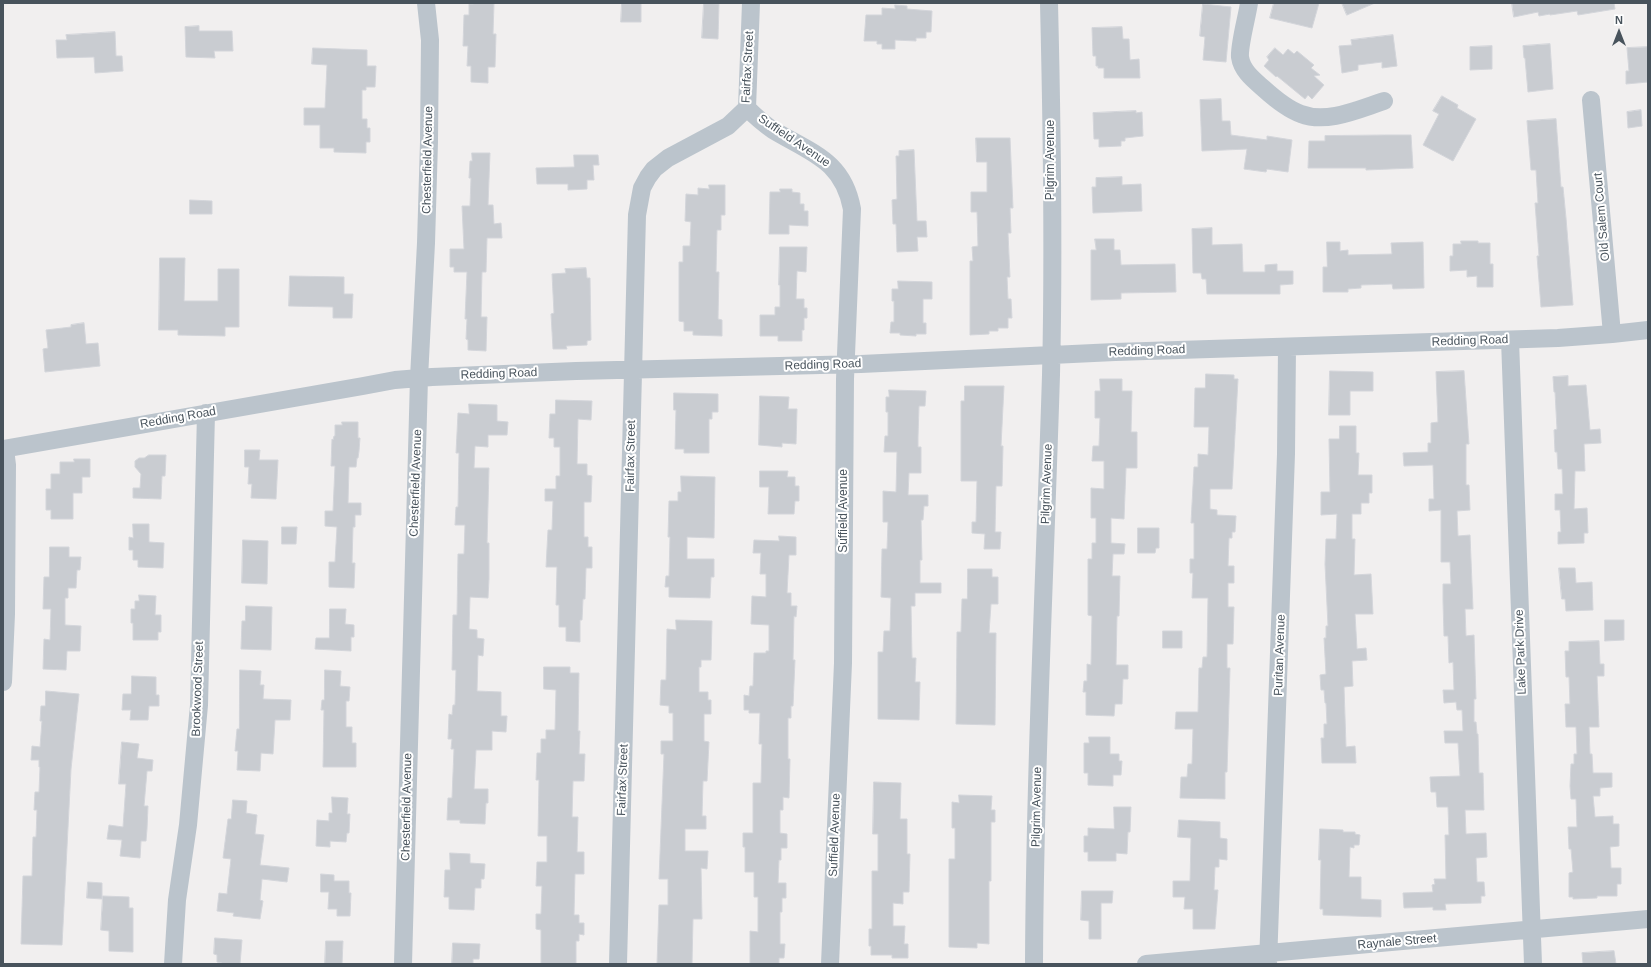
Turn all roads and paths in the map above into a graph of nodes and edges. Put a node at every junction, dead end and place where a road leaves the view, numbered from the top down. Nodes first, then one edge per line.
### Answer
1 (426, 3) edge
2 (751, 3) edge
3 (1049, 3) edge
4 (1249, 3) edge
5 (1591, 100) dead end
6 (1384, 101) dead end
7 (747, 108) junction
8 (1648, 330) edge
9 (1612, 334) junction
10 (1510, 340) junction
11 (1287, 347) junction
12 (1050, 355) junction
13 (846, 364) junction
14 (633, 370) junction
15 (419, 378) junction
16 (206, 414) junction
17 (4, 449) edge
18 (3, 682) edge
19 (1648, 919) edge
20 (1531, 930) junction
21 (1269, 958) edge
22 (173, 964) edge
23 (404, 964) edge
24 (618, 964) edge
25 (830, 964) edge
26 (1034, 964) edge
27 (1146, 964) edge
28 (1533, 964) edge

1 - 15 street, Chesterfield Avenue
2 - 7 street, Fairfax Street
3 - 12 street, Pilgrim Avenue
4 - 6 street
5 - 9 street, Old Salem Court
7 - 13 street, Suffield Avenue
7 - 14 street, Fairfax Street
8 - 9 street, Redding Road
9 - 10 street, Redding Road
10 - 11 street, Redding Road
10 - 20 street, Lake Park Drive
11 - 12 street, Redding Road
11 - 21 street, Puritan Avenue
12 - 13 street, Redding Road
12 - 26 street, Pilgrim Avenue
13 - 14 street, Redding Road
13 - 25 street, Suffield Avenue
14 - 15 street, Redding Road
14 - 24 street, Fairfax Street
15 - 16 street, Redding Road
15 - 23 street, Chesterfield Avenue
16 - 17 street, Redding Road
16 - 22 street, Brookwood Street
17 - 18 street
19 - 20 street, Raynale Street
20 - 21 street, Raynale Street
20 - 28 street, Lake Park Drive
21 - 27 street, Raynale Street

